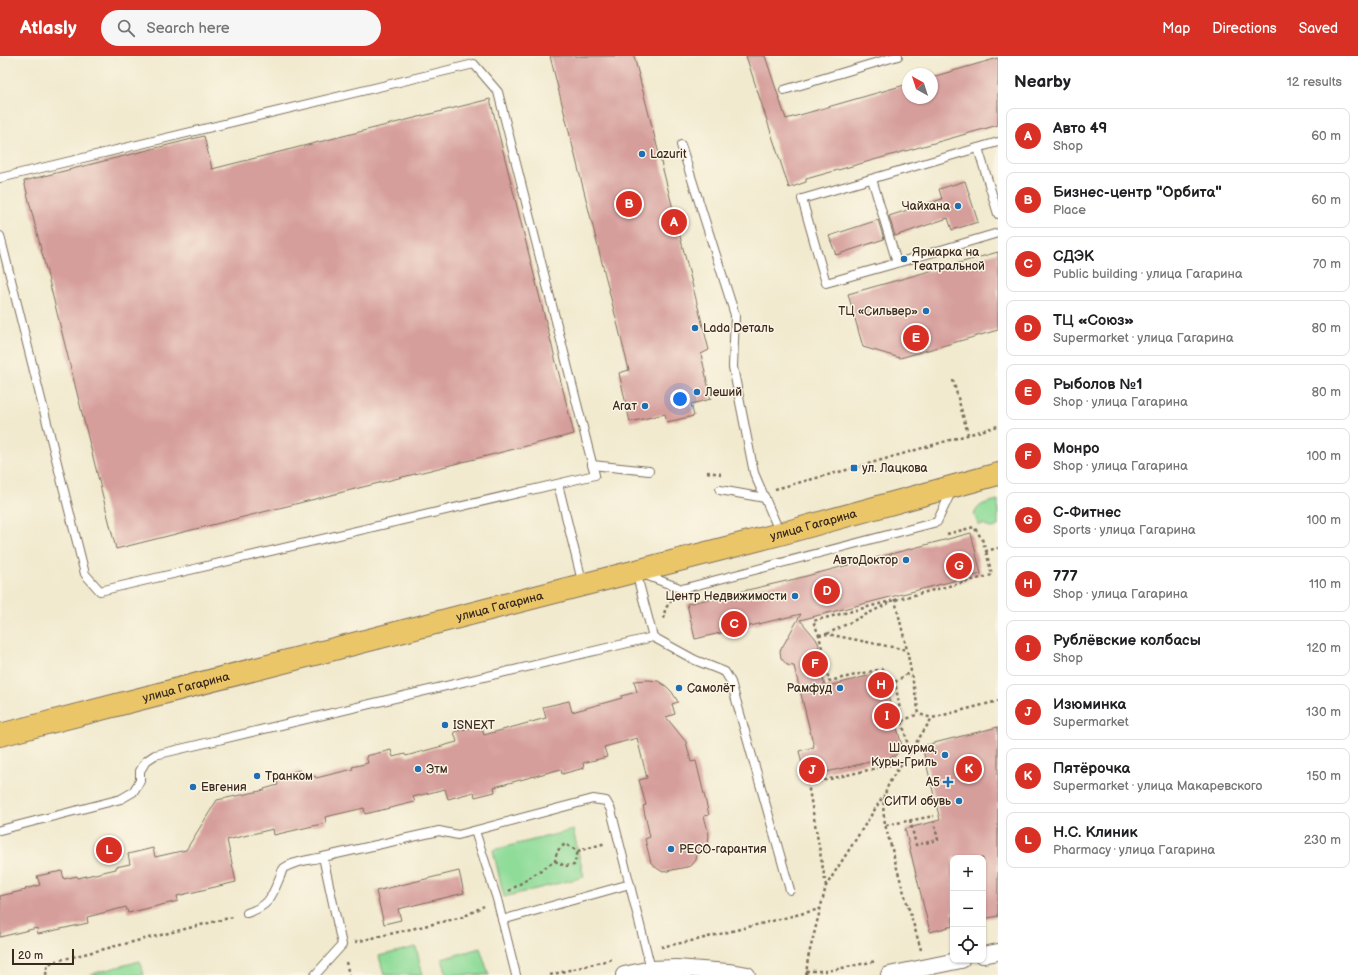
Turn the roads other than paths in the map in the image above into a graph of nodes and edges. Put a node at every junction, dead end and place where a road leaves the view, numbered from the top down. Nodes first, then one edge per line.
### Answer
1 (898, 56) edge
2 (784, 90) dead end
3 (998, 142) edge
4 (681, 145) dead end
5 (978, 148) junction
6 (0, 178) edge
7 (872, 179) junction
8 (998, 214) edge
9 (998, 233) edge
10 (0, 236) edge
11 (897, 263) junction
12 (592, 465) junction
13 (649, 471) dead end
14 (998, 474) edge
15 (558, 484) junction
16 (954, 486) junction
17 (720, 490) dead end
18 (765, 498) junction
19 (780, 534) junction
20 (636, 572) junction
21 (583, 585) junction
22 (653, 637) junction
23 (0, 735) edge
24 (0, 830) edge
25 (475, 831) junction
26 (323, 857) junction
27 (630, 884) junction
28 (790, 890) dead end
29 (247, 913) road end
30 (502, 920) junction
31 (998, 952) edge
32 (986, 955) edge
33 (950, 962) edge
34 (651, 969) junction
35 (315, 975) edge
36 (516, 975) edge
37 (624, 975) edge
38 (747, 975) edge
39 (889, 975) edge

1 - 2 lane
3 - 5 lane
4 - 18 lane
5 - 7 lane
5 - 8 lane
6 - 12 lane
7 - 11 lane
7 - 11 lane
9 - 11 lane
10 - 15 lane
12 - 13 lane
12 - 15 lane
14 - 16 main road, улица Гагарина
15 - 21 lane
16 - 19 main road, улица Гагарина
16 - 20 lane
17 - 18 lane
18 - 19 lane
19 - 20 main road, улица Гагарина
20 - 21 main road, улица Гагарина
20 - 22 lane
21 - 23 main road, улица Гагарина
22 - 24 lane
22 - 28 lane
25 - 26 lane
25 - 27 lane
25 - 30 lane
26 - 29 lane
26 - 35 lane
27 - 30 lane
27 - 34 lane
30 - 36 lane
31 - 32 street
33 - 39 street
34 - 37 street
34 - 38 street

